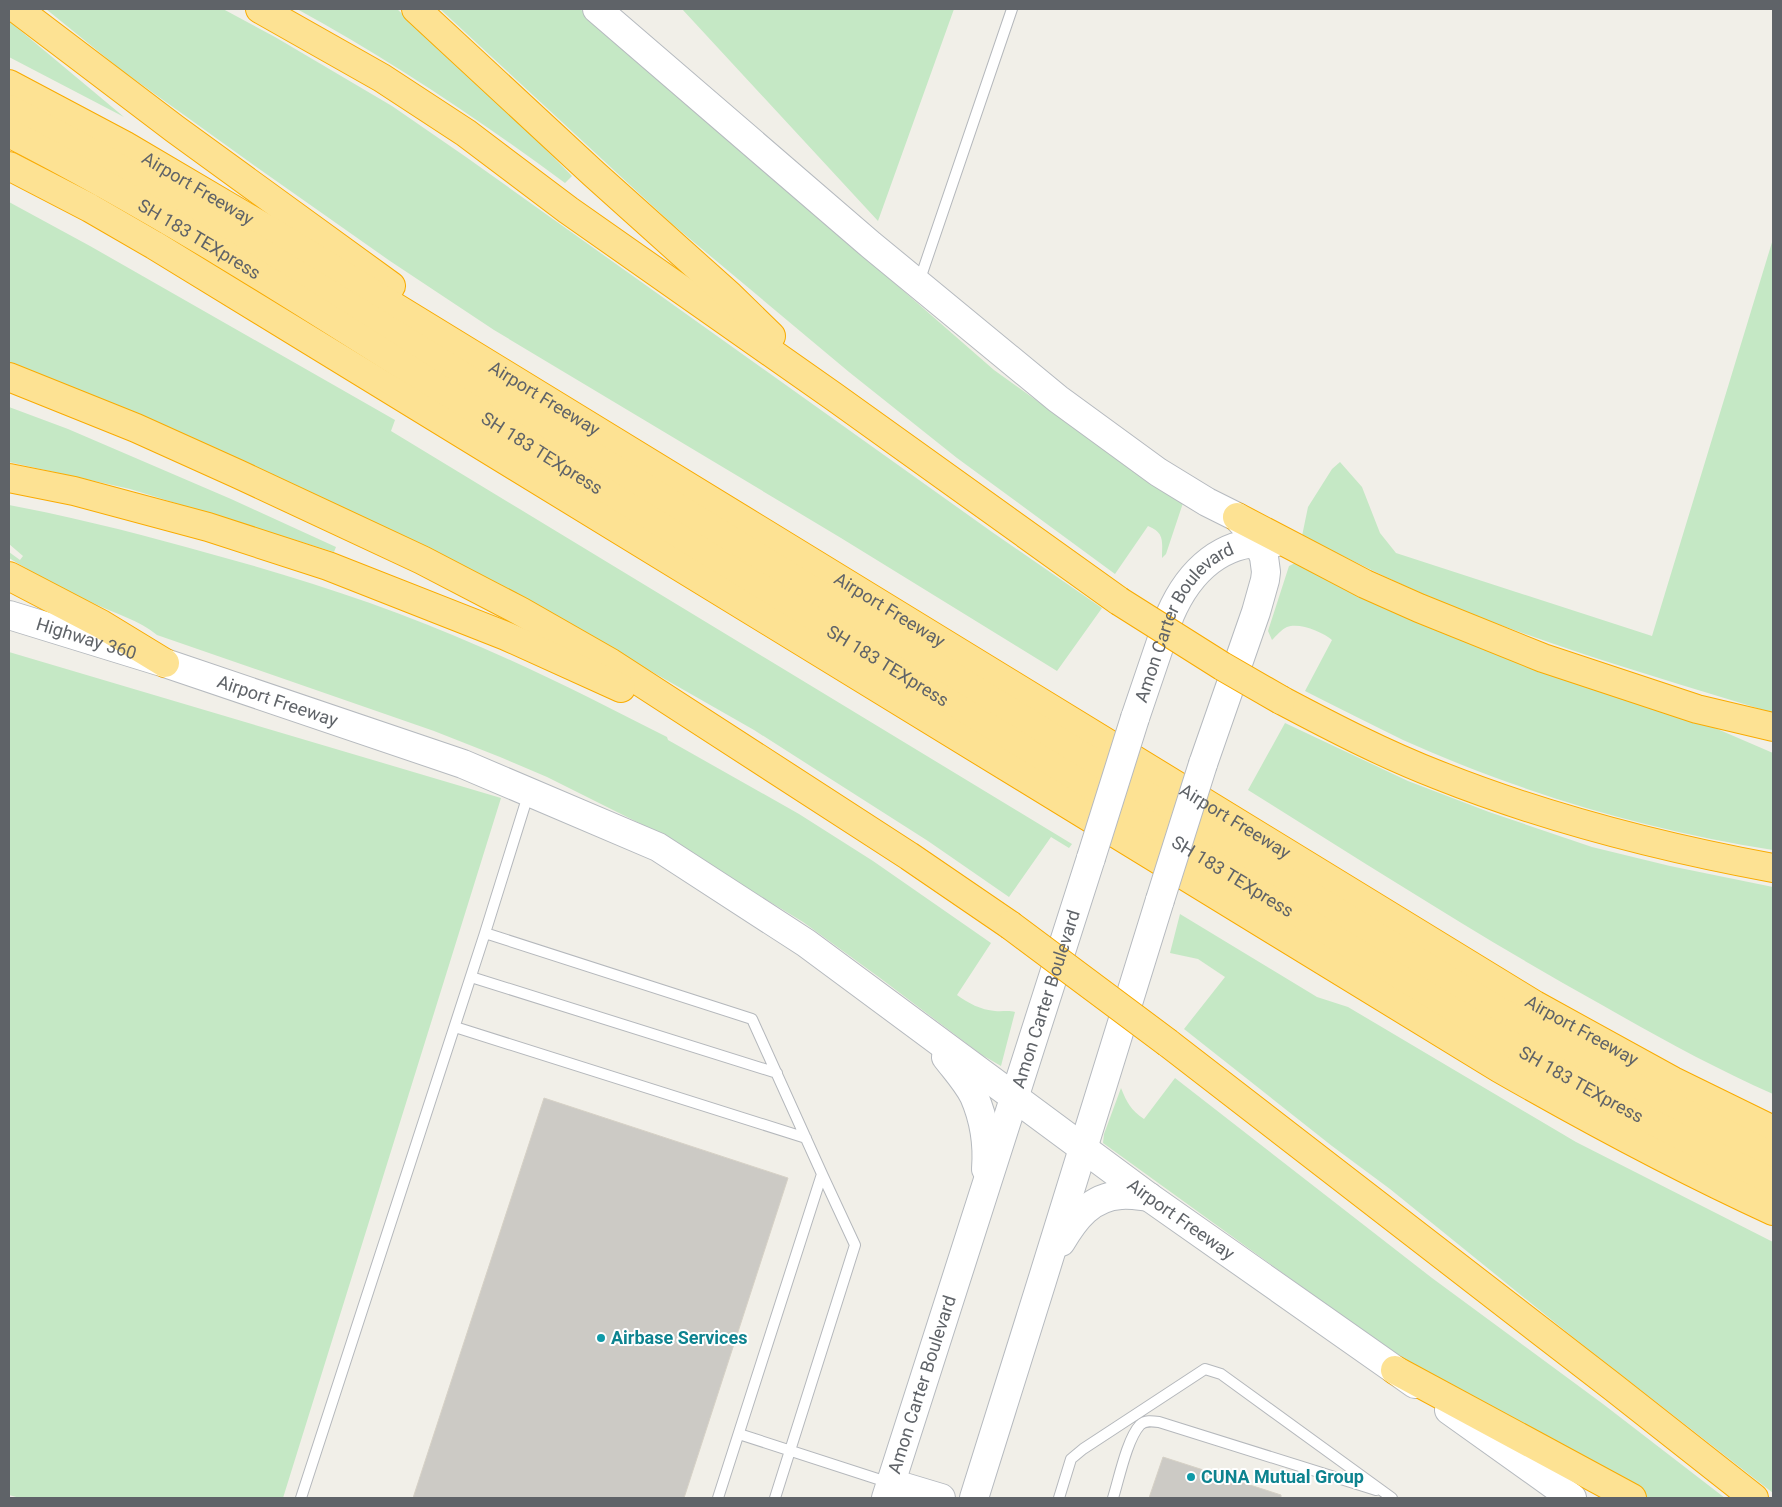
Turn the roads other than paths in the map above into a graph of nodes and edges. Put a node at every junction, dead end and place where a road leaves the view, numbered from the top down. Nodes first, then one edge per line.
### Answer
1 (17, 9) edge
2 (260, 9) edge
3 (416, 9) edge
4 (597, 9) edge
5 (1012, 9) edge
6 (9, 84) edge
7 (9, 109) edge
8 (9, 133) edge
9 (9, 166) edge
10 (919, 284) junction
11 (9, 377) edge
12 (523, 386) junction
13 (833, 396) junction
14 (9, 478) edge
15 (1237, 518) junction
16 (1258, 542) junction
17 (1286, 544) junction
18 (9, 576) edge
19 (9, 615) edge
20 (165, 663) junction
21 (1697, 709) junction
22 (1773, 727) edge
23 (1773, 745) edge
24 (809, 790) junction
25 (529, 792) junction
26 (1773, 868) edge
27 (485, 933) junction
28 (471, 977) junction
29 (455, 1027) junction
30 (929, 1034) junction
31 (777, 1073) junction
32 (1015, 1098) junction
33 (1773, 1130) edge
34 (806, 1138) junction
35 (1082, 1148) junction
36 (1773, 1157) edge
37 (822, 1174) junction
38 (1773, 1183) edge
39 (983, 1195) junction
40 (1149, 1197) junction
41 (1773, 1211) edge
42 (1048, 1265) junction
43 (1395, 1370) junction
44 (739, 1434) junction
45 (790, 1450) junction
46 (889, 1491) edge
47 (1388, 1496) edge
48 (301, 1498) edge
49 (718, 1498) edge
50 (775, 1498) edge
51 (941, 1498) edge
52 (974, 1498) edge
53 (1059, 1498) edge
54 (1113, 1498) edge
55 (1572, 1498) edge
56 (1632, 1498) edge
57 (1754, 1498) edge

1 - 12 highway
2 - 13 highway
3 - 13 highway
4 - 10 main road
5 - 10 lane
6 - 12 highway, Airport Freeway
7 - 36 highway, SH 183 TEXpress
8 - 38 highway, SH 183 TEXpress
9 - 41 highway
10 - 15 main road
11 - 24 highway
12 - 33 highway, Airport Freeway
13 - 26 highway, bridge
14 - 24 highway
15 - 16 main road, Amon Carter Boulevard
15 - 17 highway
16 - 17 main road, Amon Carter Boulevard
16 - 32 main road, Amon Carter Boulevard, bridge
16 - 35 main road, Amon Carter Boulevard, bridge
17 - 21 highway
18 - 20 highway
19 - 20 main road, Highway 360
20 - 25 main road, Airport Freeway
21 - 22 highway
21 - 23 highway
24 - 57 highway, bridge
25 - 27 lane
25 - 30 main road, Airport Freeway
27 - 28 lane
27 - 31 lane
28 - 29 lane
28 - 31 lane
29 - 34 lane
29 - 48 lane
30 - 32 main road, Airport Freeway
30 - 39 main road
31 - 34 lane
32 - 35 main road, Airport Freeway
32 - 39 main road, Amon Carter Boulevard
34 - 37 lane
35 - 40 main road, Airport Freeway
35 - 42 main road, Amon Carter Boulevard
37 - 44 lane
37 - 45 lane
39 - 46 main road, Amon Carter Boulevard
40 - 42 main road
40 - 43 main road, Airport Freeway
42 - 52 main road, Amon Carter Boulevard
43 - 55 main road, Airport Freeway
43 - 56 highway
44 - 45 lane
44 - 49 lane
45 - 46 lane
45 - 50 lane
46 - 51 main road
47 - 53 lane
47 - 54 lane

